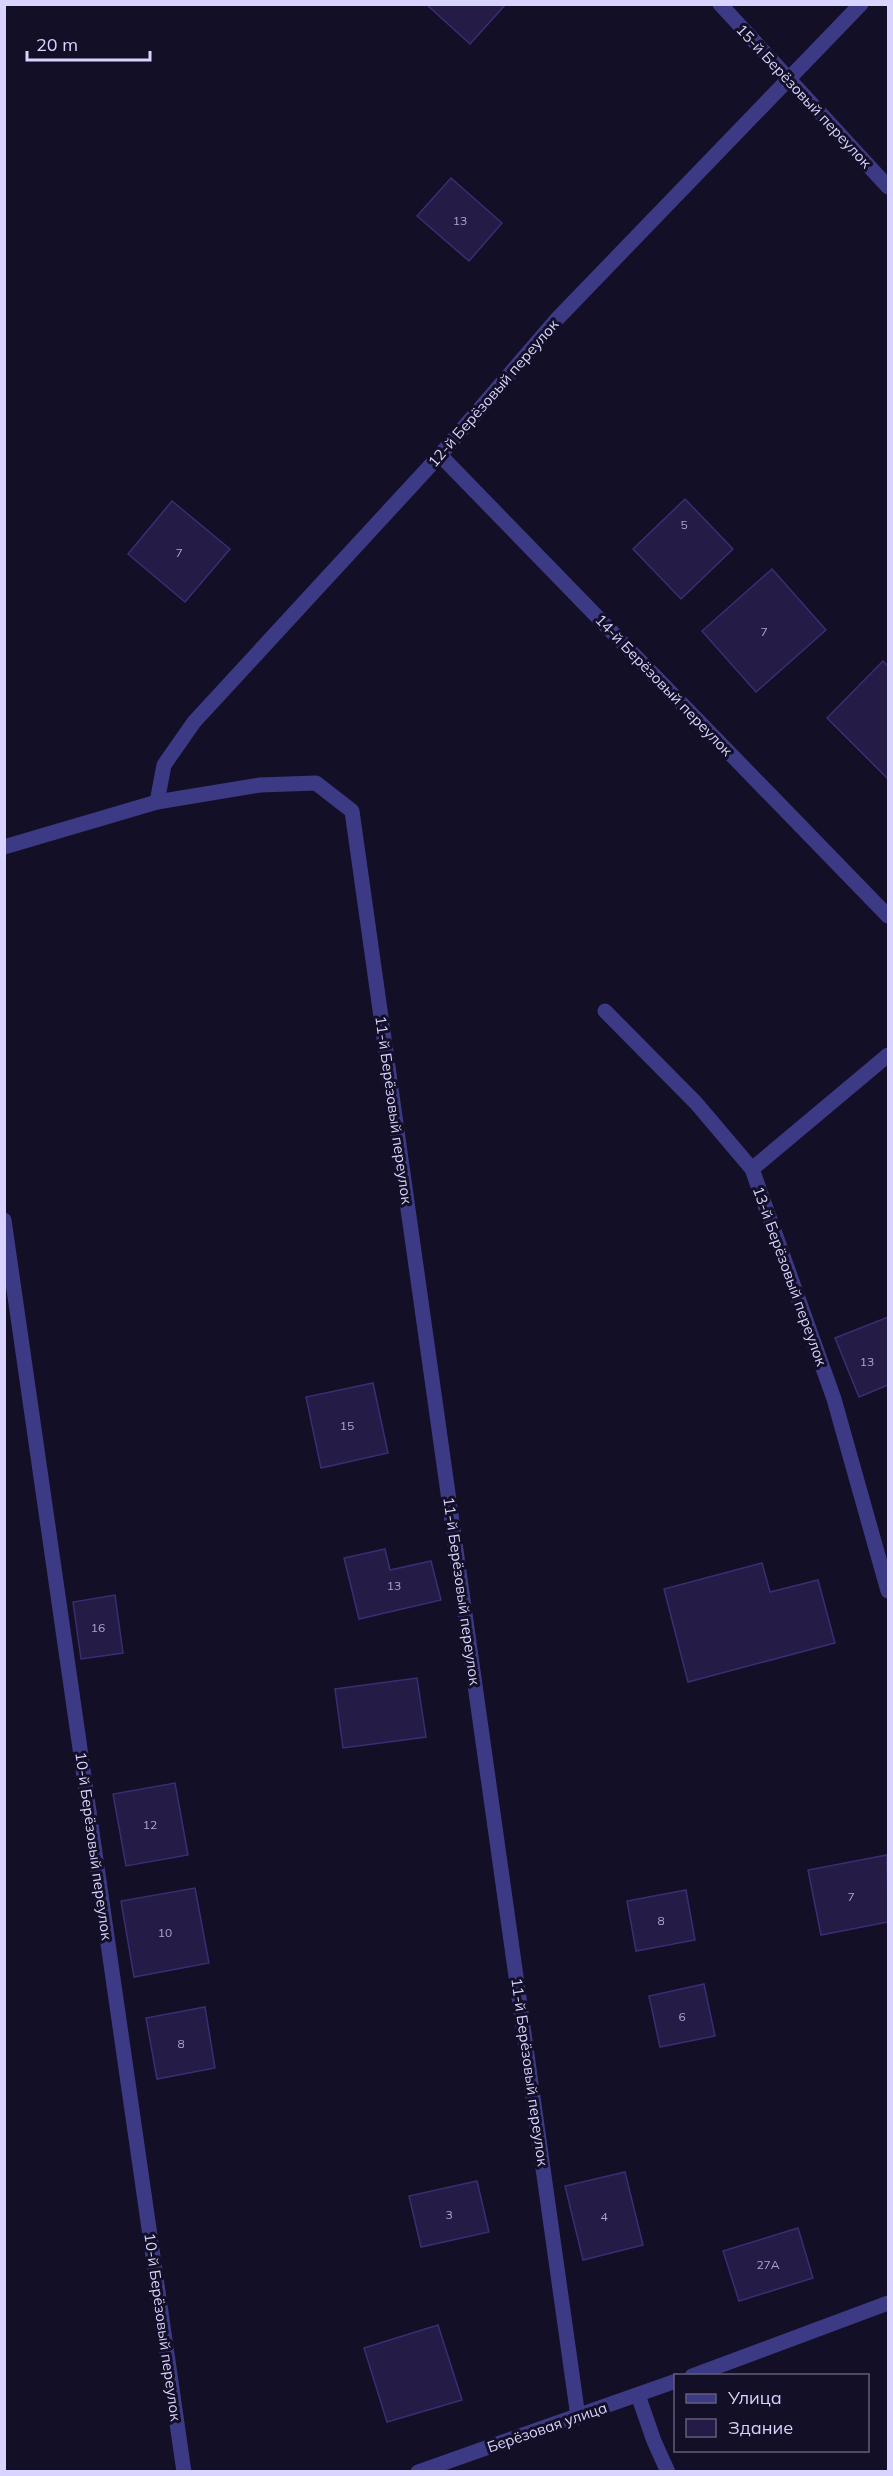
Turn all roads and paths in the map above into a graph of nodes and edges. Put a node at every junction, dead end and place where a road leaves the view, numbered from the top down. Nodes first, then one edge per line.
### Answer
1 (720, 4) edge
2 (861, 4) edge
3 (787, 79) junction
4 (888, 187) edge
5 (440, 455) junction
6 (157, 802) junction
7 (4, 847) edge
8 (888, 915) edge
9 (605, 1011) dead end
10 (888, 1056) edge
11 (752, 1169) junction
12 (4, 1220) edge
13 (888, 1591) edge
14 (888, 2303) edge
15 (697, 2374) edge
16 (674, 2381) edge
17 (638, 2395) junction
18 (578, 2417) junction
19 (184, 2472) edge
20 (418, 2472) edge
21 (668, 2472) edge

1 - 3 street, 15-й Берёзовый переулок
2 - 3 street, 12-й Берёзовый переулок
3 - 4 street, 15-й Берёзовый переулок
3 - 5 street, 12-й Берёзовый переулок
5 - 6 street, 12-й Берёзовый переулок
5 - 8 street, 14-й Берёзовый переулок
6 - 7 street
6 - 18 street, 11-й Берёзовый переулок
9 - 11 street, 13-й Берёзовый переулок
10 - 11 street
11 - 13 street, 13-й Берёзовый переулок
12 - 19 street, 10-й Берёзовый переулок
14 - 15 street
16 - 17 street, Берёзовая улица
17 - 18 street, Берёзовая улица
17 - 21 street
18 - 20 street, Берёзовая улица

